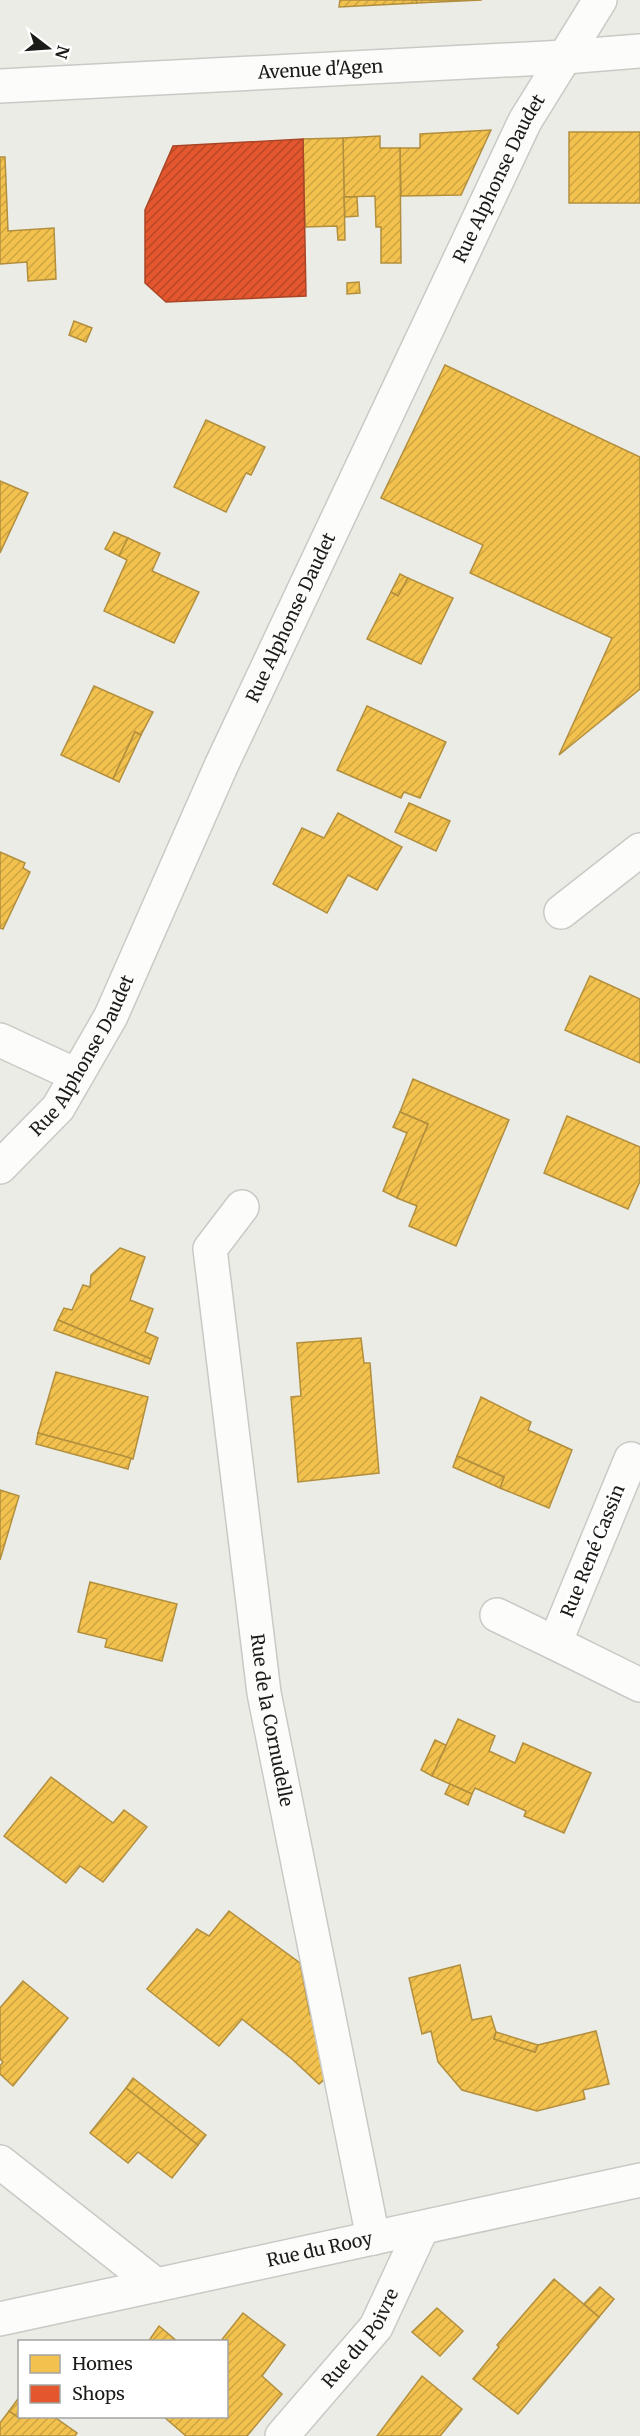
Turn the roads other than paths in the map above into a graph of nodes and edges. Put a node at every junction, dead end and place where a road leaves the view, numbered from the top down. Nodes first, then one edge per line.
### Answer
1 (600, 0) edge
2 (640, 51) edge
3 (565, 57) junction
4 (0, 86) edge
5 (640, 850) edge
6 (561, 912) dead end
7 (0, 1040) edge
8 (76, 1075) junction
9 (0, 1167) edge
10 (242, 1207) dead end
11 (631, 1460) dead end
12 (497, 1615) dead end
13 (555, 1644) junction
14 (640, 1685) edge
15 (0, 2162) edge
16 (640, 2180) edge
17 (422, 2228) junction
18 (373, 2238) junction
19 (156, 2285) junction
20 (0, 2319) edge
21 (282, 2436) edge

1 - 3 street, Rue Alphonse Daudet
2 - 3 street, Avenue d'Agen
3 - 4 street, Avenue d'Agen
3 - 8 street, Rue Alphonse Daudet
5 - 6 street
7 - 8 street
8 - 9 street, Rue Alphonse Daudet
10 - 18 street, Rue de la Cornudelle
11 - 13 street, Rue René Cassin
12 - 13 street
13 - 14 street
15 - 19 street
16 - 17 street, Rue du Rooy
17 - 18 street, Rue du Rooy
17 - 21 street, Rue du Poivre
18 - 19 street, Rue du Rooy
19 - 20 street, Rue du Rooy

